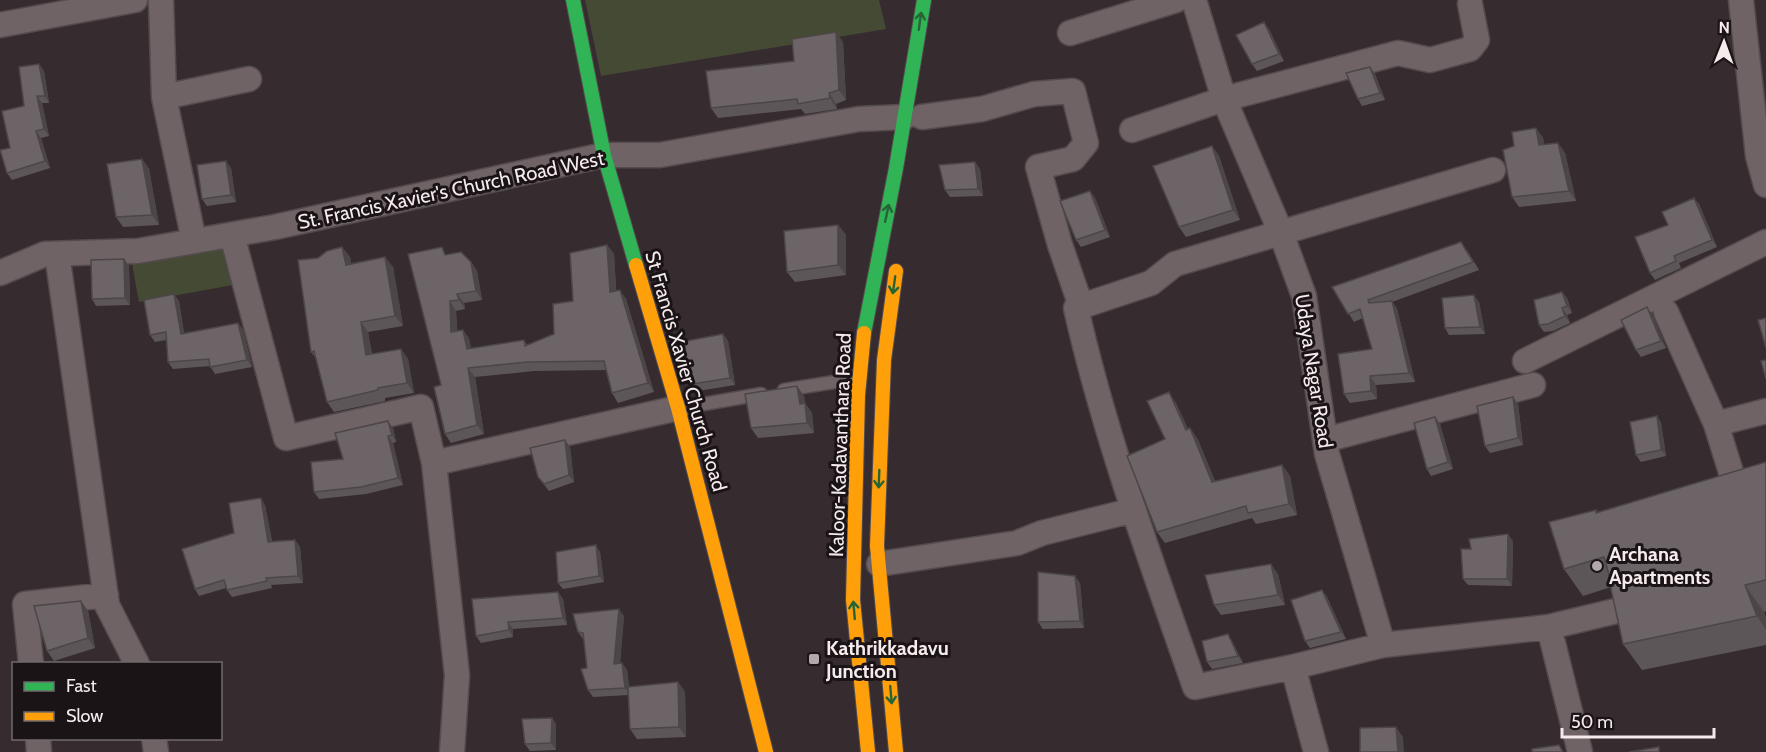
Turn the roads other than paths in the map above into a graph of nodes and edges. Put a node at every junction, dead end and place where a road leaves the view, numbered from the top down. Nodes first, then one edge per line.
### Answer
1 (135, 0) edge
2 (161, 0) edge
3 (573, 0) edge
4 (924, 0) edge
5 (1176, 0) edge
6 (1194, 0) edge
7 (1741, 0) edge
8 (1470, 2) edge
9 (0, 25) edge
10 (1070, 33) dead end
11 (249, 79) dead end
12 (164, 97) junction
13 (1224, 99) junction
14 (918, 117) junction
15 (1760, 125) edge
16 (1132, 130) dead end
17 (604, 155) junction
18 (1493, 170) dead end
19 (1766, 185) edge
20 (1281, 233) junction
21 (232, 235) junction
22 (194, 241) junction
23 (1766, 242) edge
24 (57, 254) junction
25 (899, 255) dead end
26 (0, 273) edge
27 (1081, 306) junction
28 (1666, 312) dead end
29 (1526, 361) dead end
30 (860, 378) junction
31 (1533, 385) dead end
32 (678, 408) junction
33 (1766, 411) edge
34 (1716, 424) junction
35 (1325, 440) junction
36 (434, 463) junction
37 (1734, 482) edge
38 (1134, 510) junction
39 (879, 564) junction
40 (106, 595) junction
41 (1616, 611) edge
42 (1549, 627) junction
43 (1383, 645) junction
44 (31, 662) edge
45 (136, 662) edge
46 (1293, 667) junction
47 (452, 752) edge
48 (766, 752) edge
49 (868, 752) edge
50 (896, 752) edge
51 (1316, 752) edge
52 (1580, 752) edge

1 - 9 street
2 - 12 street
3 - 17 main road, St Francis Xavier Church Road
14 -> 4 main road, Kaloor-Kadavanthara Road
5 - 10 street
6 - 13 street, Udaya Nagar Road
7 - 15 street
8 - 13 street
11 - 12 street
12 - 22 street
13 - 16 street
13 - 20 street, Udaya Nagar Road
14 - 17 street, St. Francis Xavier's Church Road West
14 - 27 street, St. Francis Xavier's Church Road West
30 -> 14 main road, Kaloor-Kadavanthara Road
15 - 19 street
17 - 21 street, St. Francis Xavier's Church Road West
17 - 32 main road, St Francis Xavier Church Road
18 - 20 street
20 - 27 street
20 - 35 street, Udaya Nagar Road
21 - 22 street, St. Francis Xavier's Church Road West
21 - 36 street
22 - 24 street, St. Francis Xavier's Church Road West
23 - 29 street
24 - 26 street, St. Francis Xavier's Church Road West
24 - 40 street
25 -> 39 main road, Kaloor-Kadavanthara Road
27 - 38 street
28 - 34 street
30 - 32 lane
49 -> 30 main road, Kaloor-Kadavanthara Road
31 - 35 street
32 - 36 street
32 - 48 main road, St Francis Xavier Church Road
33 - 34 street
34 - 37 street
35 - 43 street, Udaya Nagar Road
36 - 47 street
38 - 39 street
38 - 46 street
39 -> 50 main road, Kaloor-Kadavanthara Road
40 - 44 street
40 - 45 street
41 - 42 street
42 - 43 street
42 - 52 street
43 - 46 street
46 - 51 street

